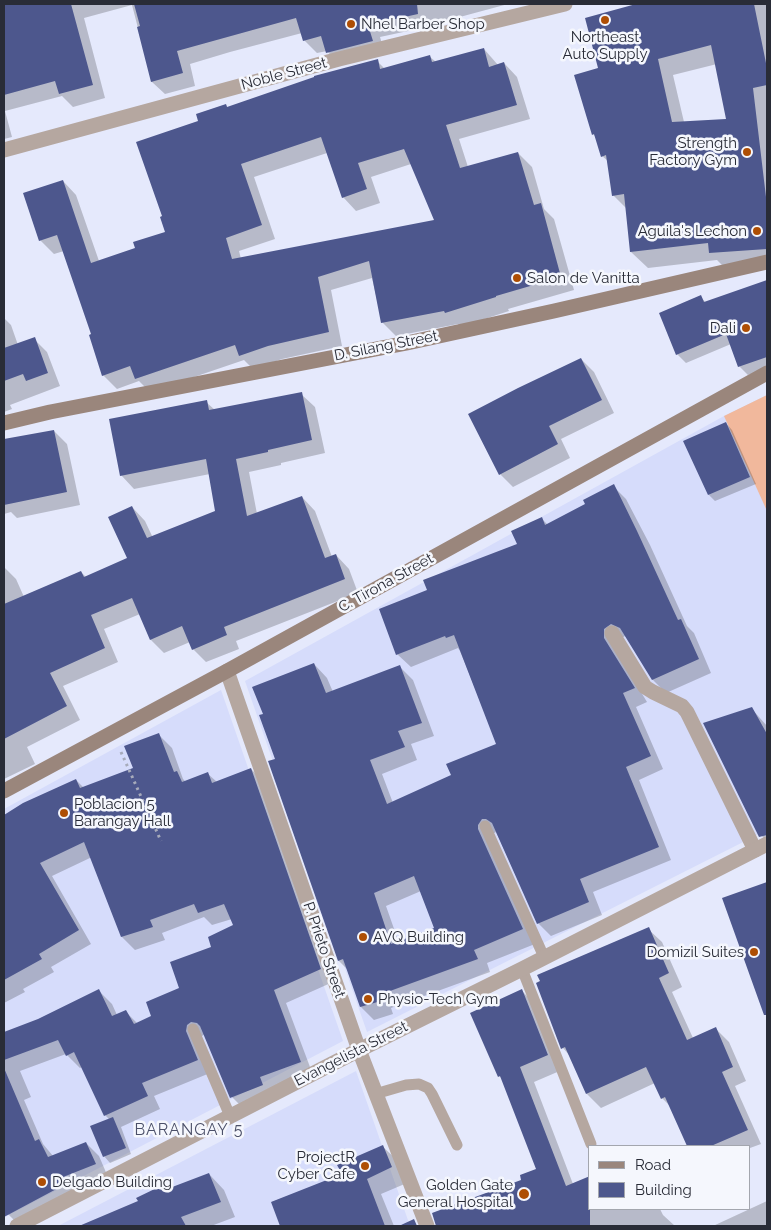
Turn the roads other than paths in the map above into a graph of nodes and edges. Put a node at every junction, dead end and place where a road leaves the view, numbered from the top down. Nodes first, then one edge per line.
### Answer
1 (565, 4) edge
2 (4, 150) edge
3 (767, 262) edge
4 (767, 373) edge
5 (4, 423) edge
6 (612, 633) dead end
7 (227, 671) junction
8 (4, 791) edge
9 (485, 826) dead end
10 (761, 847) edge
11 (544, 957) junction
12 (522, 969) junction
13 (193, 1029) dead end
14 (359, 1050) junction
15 (375, 1094) junction
16 (230, 1116) junction
17 (590, 1144) dead end
18 (457, 1145) dead end
19 (17, 1226) edge
20 (427, 1226) edge

1 - 2 street, Noble Street
3 - 5 main road, D. Silang Street
4 - 7 main road, C. Tirona Street
6 - 10 street
7 - 8 main road, C. Tirona Street
7 - 14 street, P. Prieto Street
9 - 11 lane
10 - 11 street, Evangelista Street
11 - 12 street, Evangelista Street
12 - 14 street, Evangelista Street
12 - 17 lane
13 - 16 lane
14 - 15 street, P. Prieto Street
14 - 16 street, Evangelista Street
15 - 18 lane
15 - 20 street, P. Prieto Street
16 - 19 street, Evangelista Street

